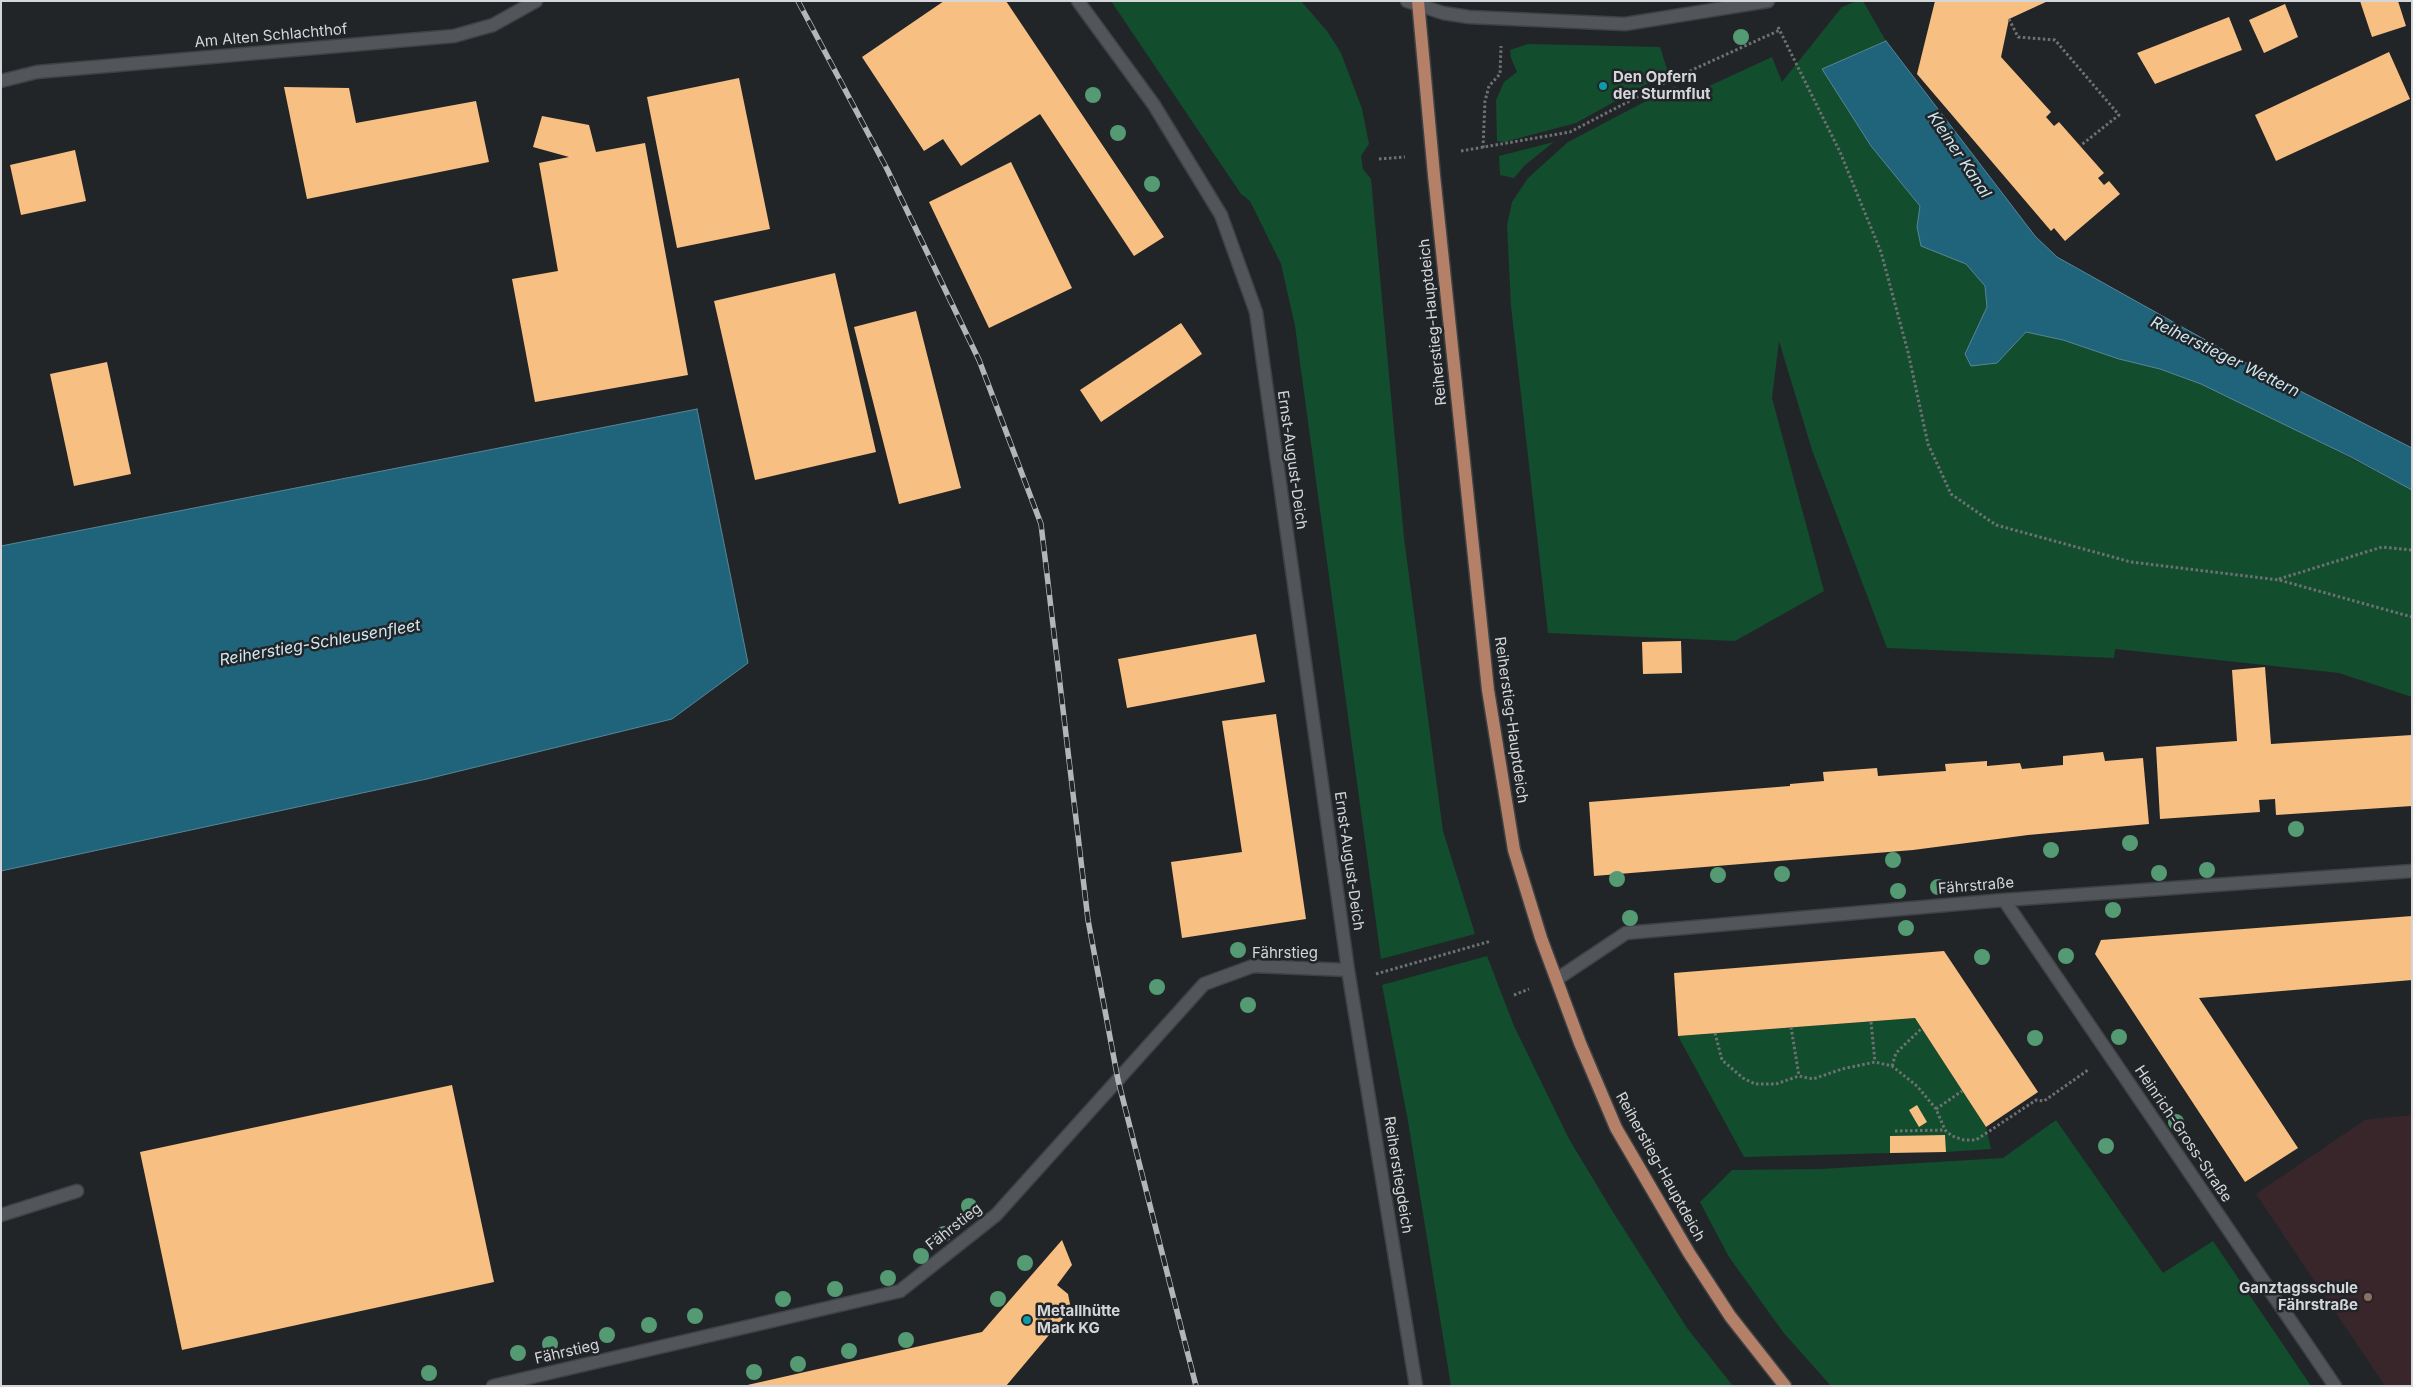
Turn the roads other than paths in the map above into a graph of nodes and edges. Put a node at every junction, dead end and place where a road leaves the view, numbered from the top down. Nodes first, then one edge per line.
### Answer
1 (536, 1) edge
2 (1078, 1) edge
3 (1767, 2) edge
4 (1415, 3) edge
5 (1, 81) edge
6 (2412, 871) edge
7 (2004, 900) junction
8 (1348, 970) junction
9 (1557, 979) junction
10 (77, 1191) dead end
11 (1, 1214) edge
12 (493, 1386) edge
13 (1416, 1386) edge
14 (1785, 1386) edge
15 (2336, 1386) edge

1 - 5 street, Am Alten Schlachthof
2 - 8 street, Ernst-August-Deich
3 - 4 street
4 - 9 main road, Reiherstieg-Hauptdeich
6 - 7 street, Fährstraße
7 - 9 street, Fährstraße
7 - 15 street, Heinrich-Gross-Straße
8 - 12 street, Fährstieg
8 - 13 street, Reiherstiegdeich
9 - 14 main road, Reiherstieg-Hauptdeich
10 - 11 street

